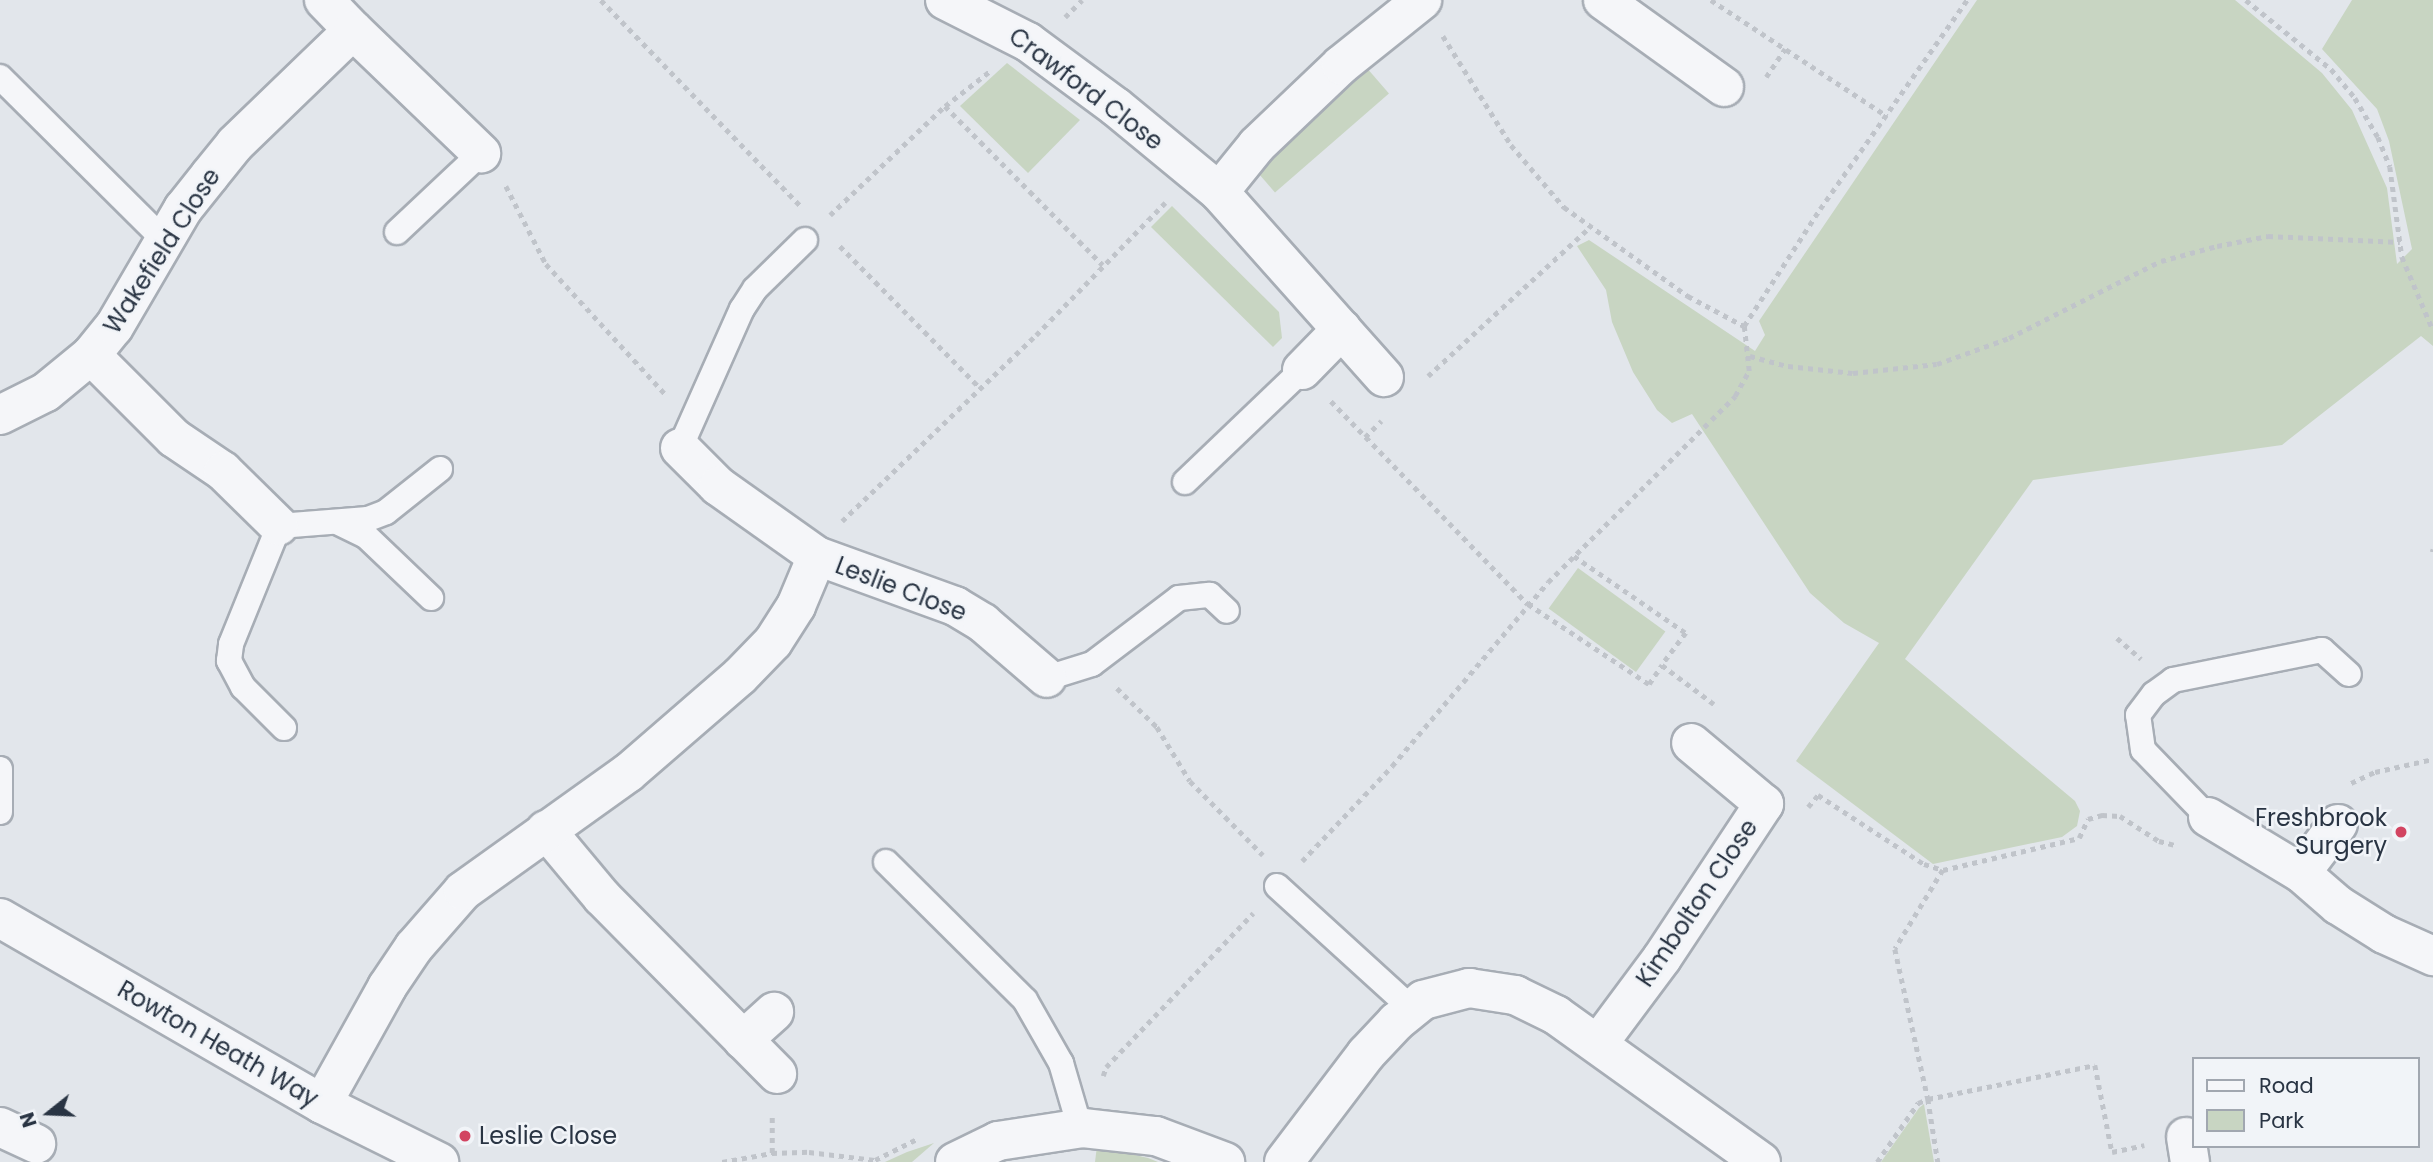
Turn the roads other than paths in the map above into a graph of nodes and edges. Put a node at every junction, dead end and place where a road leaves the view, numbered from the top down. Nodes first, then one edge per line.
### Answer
1 (324, 0) edge
2 (945, 0) edge
3 (1422, 0) edge
4 (1603, 0) edge
5 (353, 30) junction
6 (0, 77) edge
7 (1724, 87) dead end
8 (481, 153) joint
9 (1207, 182) junction
10 (397, 232) dead end
11 (812, 232) road end
12 (164, 240) junction
13 (1342, 329) junction
14 (91, 355) junction
15 (1301, 369) joint
16 (1384, 377) dead end
17 (0, 415) edge
18 (680, 448) joint
19 (440, 469) dead end
20 (1185, 482) dead end
21 (341, 524) junction
22 (279, 526) junction
23 (817, 556) junction
24 (431, 598) dead end
25 (1227, 611) dead end
26 (2350, 674) dead end
27 (1047, 678) joint
28 (284, 728) dead end
29 (1691, 743) road end
30 (0, 769) edge
31 (0, 813) edge
32 (2208, 817) joint
33 (2338, 824) road end
34 (546, 830) junction
35 (887, 862) dead end
36 (2301, 873) junction
37 (1282, 882) road end
38 (0, 918) edge
39 (2433, 956) edge
40 (1411, 1008) junction
41 (774, 1012) dead end
42 (743, 1040) junction
43 (1598, 1044) junction
44 (777, 1074) road end
45 (322, 1104) junction
46 (0, 1127) edge
47 (1086, 1128) junction
48 (36, 1144) dead end
49 (439, 1162) edge
50 (955, 1162) edge
51 (1226, 1162) edge
52 (1284, 1162) edge
53 (1761, 1162) edge

1 - 5 street
2 - 9 street, Crawford Close
3 - 9 street
4 - 7 street
5 - 8 street
5 - 12 street, Wakefield Close
6 - 12 lane
8 - 10 lane
9 - 13 street, Crawford Close
11 - 18 lane
12 - 14 street, Wakefield Close
13 - 15 street
13 - 16 street, Crawford Close
14 - 17 street, Wakefield Close
14 - 22 street, Wakefield Close
15 - 20 lane
18 - 23 street, Leslie Close
19 - 21 lane
21 - 22 lane
21 - 24 lane
22 - 28 lane
23 - 27 street, Leslie Close
23 - 34 street, Leslie Close
25 - 27 lane
26 - 32 lane
29 - 43 street, Kimbolton Close
30 - 31 lane
32 - 36 street
33 - 36 street
34 - 42 street
34 - 45 street, Leslie Close
35 - 47 lane
36 - 39 street
37 - 40 lane
38 - 45 street, Rowton Heath Way
40 - 43 street
40 - 52 street
41 - 42 street
42 - 44 street
43 - 53 street
45 - 49 street, Rowton Heath Way
46 - 48 street
47 - 50 street
47 - 51 street

